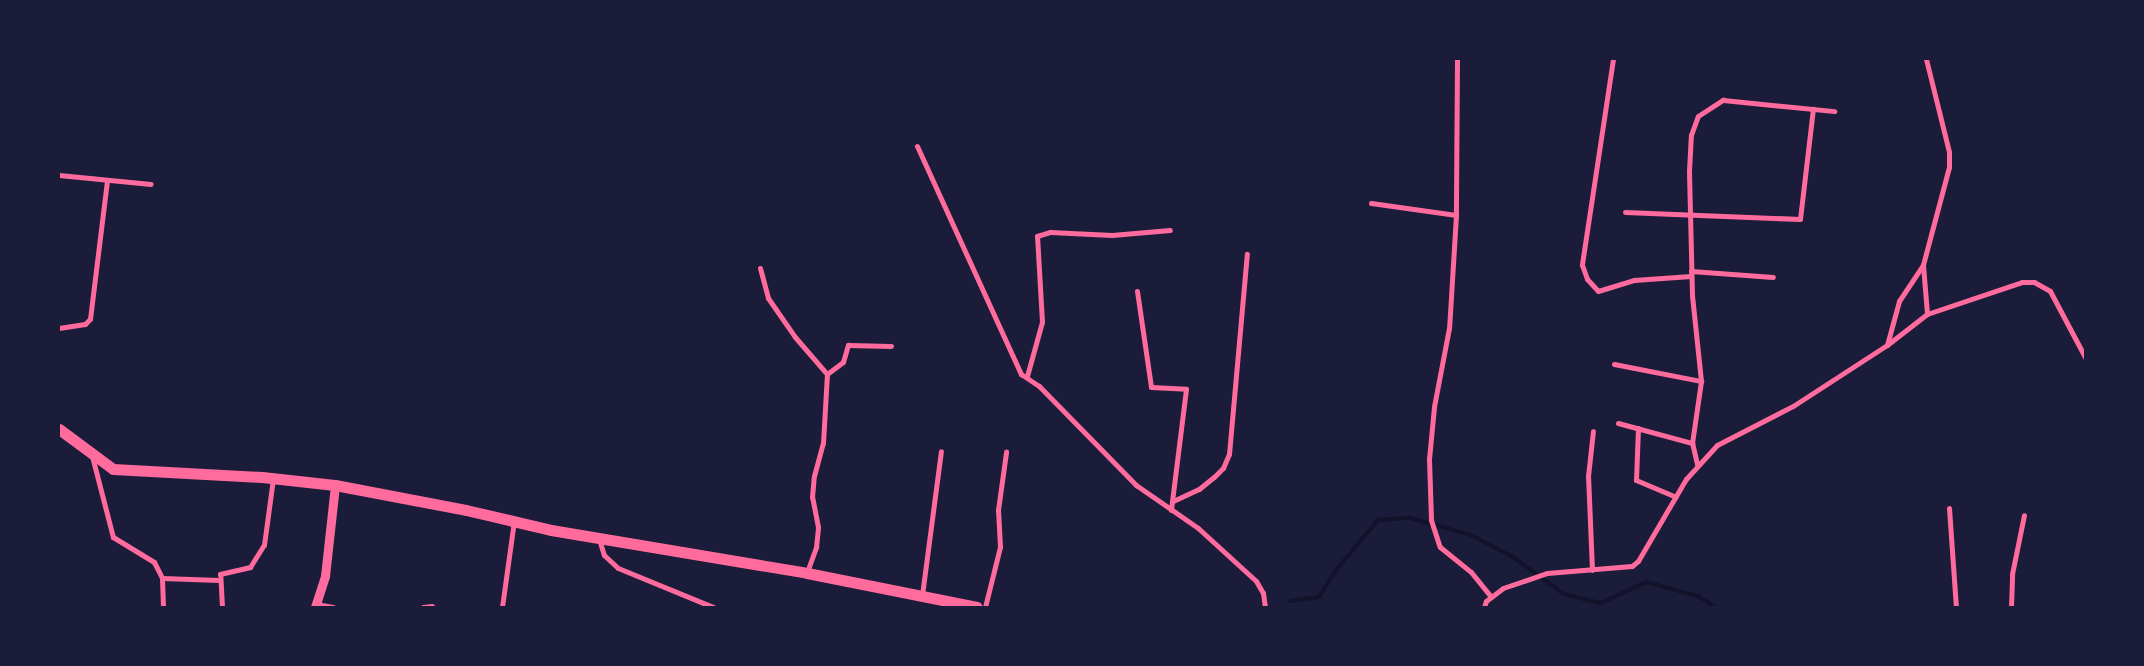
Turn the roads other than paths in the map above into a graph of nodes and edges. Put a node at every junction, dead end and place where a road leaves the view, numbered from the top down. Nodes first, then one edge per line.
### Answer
1 (1457, 59) edge
2 (1613, 59) edge
3 (1926, 59) edge
4 (1812, 108) junction
5 (1834, 111) dead end
6 (917, 146) dead end
7 (59, 175) edge
8 (107, 180) junction
9 (151, 184) dead end
10 (1371, 202) dead end
11 (1625, 212) dead end
12 (1456, 215) junction
13 (1689, 215) junction
14 (1170, 230) dead end
15 (1247, 254) dead end
16 (1923, 265) junction
17 (760, 268) dead end
18 (1691, 273) junction
19 (1773, 277) dead end
20 (1137, 291) dead end
21 (1927, 314) junction
22 (59, 328) edge
23 (1887, 345) junction
24 (891, 346) dead end
25 (2085, 357) edge
26 (1614, 364) dead end
27 (827, 374) junction
28 (1027, 376) junction
29 (1701, 381) junction
30 (1618, 423) dead end
31 (1638, 428) junction
32 (59, 429) edge
33 (1593, 431) dead end
34 (1692, 443) junction
35 (941, 451) dead end
36 (1006, 452) dead end
37 (91, 453) junction
38 (1696, 464) junction
39 (273, 478) junction
40 (335, 485) junction
41 (1676, 497) junction
42 (1173, 501) junction
43 (1949, 508) dead end
44 (1171, 510) junction
45 (2024, 516) dead end
46 (514, 521) junction
47 (599, 538) junction
48 (1592, 570) junction
49 (807, 573) junction
50 (162, 578) junction
51 (220, 580) junction
52 (1491, 596) junction
53 (926, 599) edge
54 (316, 606) edge
55 (432, 606) dead end
56 (163, 607) edge
57 (222, 607) edge
58 (333, 607) edge
59 (423, 607) edge
60 (502, 607) edge
61 (713, 607) edge
62 (977, 607) edge
63 (985, 607) edge
64 (1265, 607) edge
65 (1484, 607) edge
66 (1956, 607) edge
67 (2011, 607) edge

1 - 12 street
2 - 18 street
3 - 16 street
4 - 5 street
4 - 13 street
4 - 13 street
6 - 28 street
7 - 8 street
8 - 9 street
8 - 22 street
10 - 12 street
11 - 13 street
12 - 52 street
13 - 18 street
14 - 28 street
15 - 42 street
16 - 21 street
16 - 23 street
17 - 27 street
18 - 19 street
18 - 29 street
20 - 42 street
21 - 23 street
21 - 25 street
23 - 38 street
24 - 27 street
26 - 29 street
27 - 49 street
28 - 44 street
29 - 34 street
30 - 31 street
31 - 34 street
31 - 41 street
32 - 37 main road
33 - 48 street
34 - 38 street
35 - 53 street
36 - 63 street
37 - 39 main road
37 - 50 street
38 - 41 street
39 - 40 main road
39 - 51 street
40 - 46 main road
40 - 54 street
41 - 48 street
42 - 44 street
43 - 66 street
44 - 64 street
45 - 67 street
46 - 47 main road
46 - 60 street
47 - 49 main road
47 - 61 street
48 - 52 street
49 - 53 main road
50 - 51 street
50 - 56 street
51 - 57 street
52 - 65 street
53 - 62 main road
54 - 58 street
55 - 59 street

